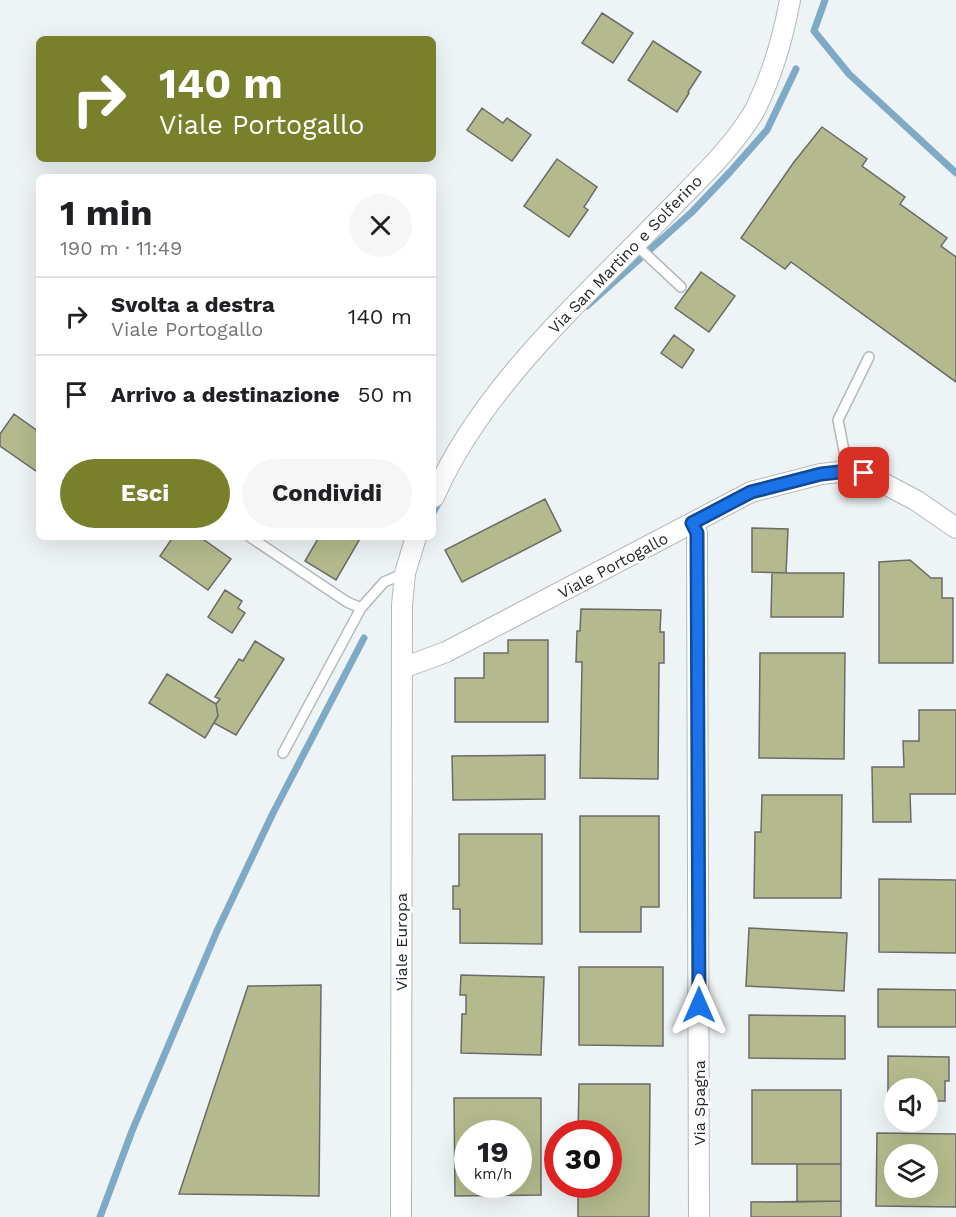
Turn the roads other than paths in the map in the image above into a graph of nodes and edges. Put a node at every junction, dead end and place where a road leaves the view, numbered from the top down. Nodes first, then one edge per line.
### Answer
1 (790, 0) edge
2 (639, 248) junction
3 (681, 287) dead end
4 (869, 357) dead end
5 (848, 471) junction
6 (436, 493) edge
7 (692, 523) junction
8 (956, 528) edge
9 (254, 540) edge
10 (415, 540) edge
11 (405, 573) junction
12 (361, 608) junction
13 (402, 666) junction
14 (283, 753) dead end
15 (401, 1217) edge
16 (699, 1217) edge

1 - 2 street, Via San Martino e Solferino
2 - 3 lane
2 - 6 street, Via San Martino e Solferino
4 - 5 lane
5 - 7 street, Viale Portogallo
5 - 8 street, Viale Portogallo
7 - 13 street, Viale Portogallo
7 - 16 street, Via Spagna
9 - 12 lane
10 - 11 street
11 - 12 lane
11 - 13 street
12 - 14 lane
13 - 15 street, Viale Europa

